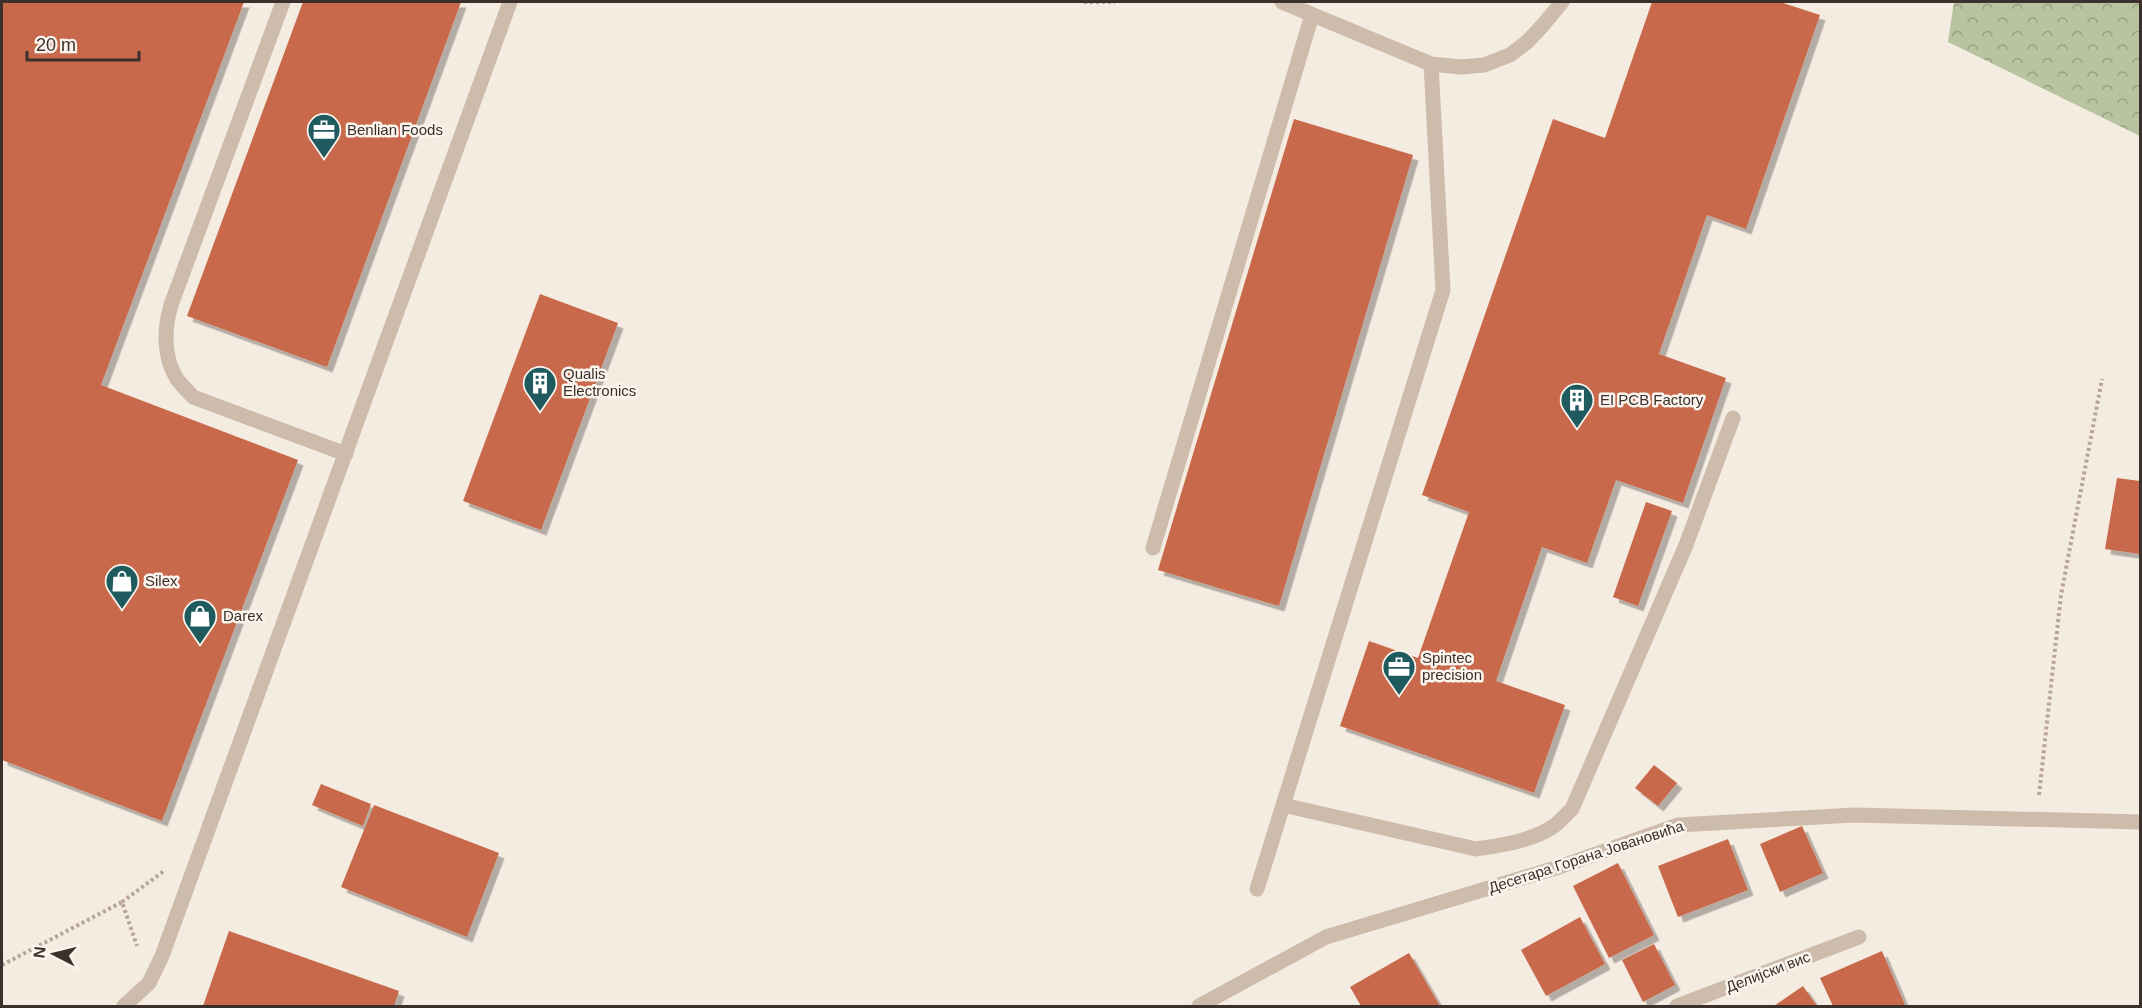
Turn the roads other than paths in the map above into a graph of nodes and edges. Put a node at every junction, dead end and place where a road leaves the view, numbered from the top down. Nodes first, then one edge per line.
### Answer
1 (283, 2) edge
2 (510, 2) edge
3 (1282, 2) edge
4 (1562, 2) edge
5 (1312, 15) junction
6 (1431, 64) junction
7 (1733, 418) dead end
8 (346, 454) junction
9 (1153, 548) dead end
10 (1283, 805) junction
11 (2140, 822) edge
12 (1257, 889) dead end
13 (1859, 937) dead end
14 (124, 1006) edge
15 (1199, 1006) edge
16 (1677, 1006) edge

1 - 8 street
2 - 8 street
3 - 5 street
4 - 6 street
5 - 6 street
5 - 9 street
6 - 10 street
7 - 10 street
8 - 14 street
10 - 12 street
11 - 15 street, Десетара Горана Јовановића
13 - 16 street, Делијски вис

